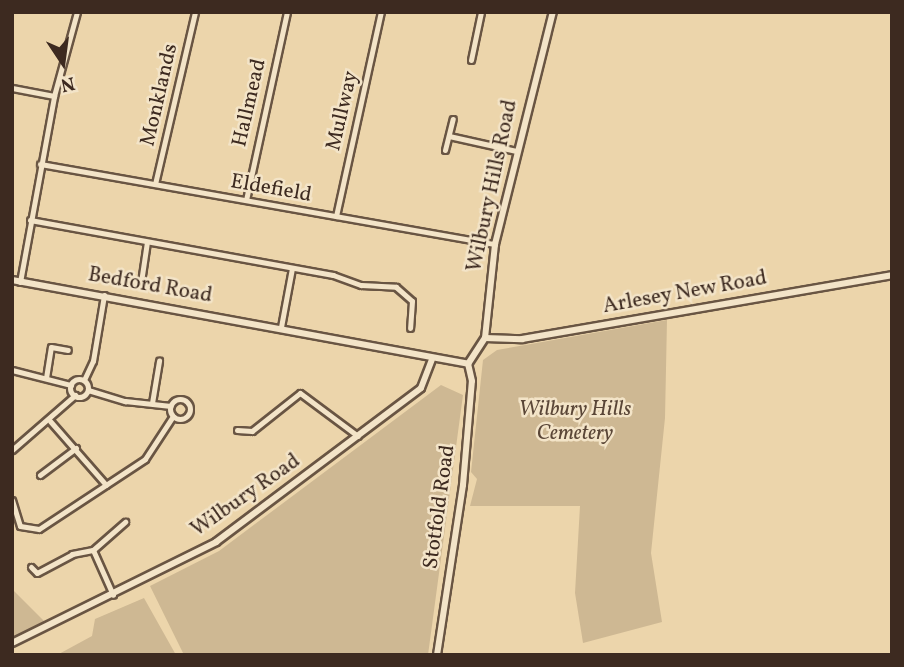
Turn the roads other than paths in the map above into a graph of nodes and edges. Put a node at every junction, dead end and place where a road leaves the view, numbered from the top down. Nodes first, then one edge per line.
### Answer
1 (77, 12) edge
2 (195, 12) edge
3 (287, 12) edge
4 (381, 12) edge
5 (481, 12) edge
6 (553, 12) edge
7 (471, 60) dead end
8 (12, 88) edge
9 (54, 96) junction
10 (453, 118) dead end
11 (449, 136) junction
12 (445, 150) dead end
13 (516, 151) junction
14 (40, 164) junction
15 (156, 184) junction
16 (246, 200) junction
17 (336, 216) junction
18 (30, 220) junction
19 (147, 242) junction
20 (495, 244) junction
21 (292, 268) junction
22 (892, 275) edge
23 (12, 280) edge
24 (20, 282) junction
25 (141, 282) dead end
26 (104, 295) junction
27 (281, 327) junction
28 (410, 328) dead end
29 (485, 338) junction
30 (68, 350) dead end
31 (432, 360) junction
32 (159, 361) dead end
33 (468, 364) junction
34 (12, 370) edge
35 (46, 378) junction
36 (84, 380) junction
37 (71, 385) junction
38 (88, 390) junction
39 (75, 396) junction
40 (152, 403) junction
41 (171, 406) junction
42 (173, 416) junction
43 (50, 421) junction
44 (237, 430) dead end
45 (358, 436) junction
46 (76, 448) junction
47 (12, 450) edge
48 (40, 475) dead end
49 (106, 485) junction
50 (12, 500) edge
51 (125, 523) dead end
52 (93, 550) junction
53 (31, 567) dead end
54 (113, 594) junction
55 (12, 643) edge
56 (438, 655) edge

1 - 9 street
2 - 15 street, Monklands
3 - 16 street, Hallmead
4 - 17 street, Mullway
5 - 7 street
6 - 13 street, Wilbury Hills Road
8 - 9 street
9 - 14 street
10 - 11 street
11 - 12 street
11 - 13 street
13 - 20 street, Wilbury Hills Road
14 - 15 street, Eldefield
14 - 18 street
15 - 16 street, Eldefield
16 - 17 street, Eldefield
17 - 20 street, Eldefield
18 - 19 street, Bedford Road
18 - 24 street
19 - 21 street, Bedford Road
19 - 25 street, Bedford Road
20 - 29 street, Wilbury Hills Road
21 - 27 street
21 - 28 street, Bedford Road
22 - 29 street, Arlesey New Road
23 - 24 street, Bedford Road
24 - 26 street, Bedford Road
26 - 27 street, Bedford Road
26 - 36 street
27 - 31 street, Bedford Road
29 - 33 street, Wilbury Hills Road
30 - 35 street
31 - 33 street, Bedford Road
31 - 45 street, Wilbury Road
32 - 40 street
33 - 56 street, Stotfold Road
34 - 35 street
35 - 37 street
36 - 37 street
36 - 38 street
37 - 39 street
38 - 39 street
38 - 40 street
39 - 43 street
40 - 41 street
41 - 42 street
41 - 42 street
42 - 49 street
43 - 46 street
43 - 47 street
44 - 45 street
45 - 54 street, Wilbury Road
46 - 48 street
46 - 49 street
49 - 50 street
51 - 52 street
52 - 53 street
52 - 54 street
54 - 55 street, Wilbury Road

